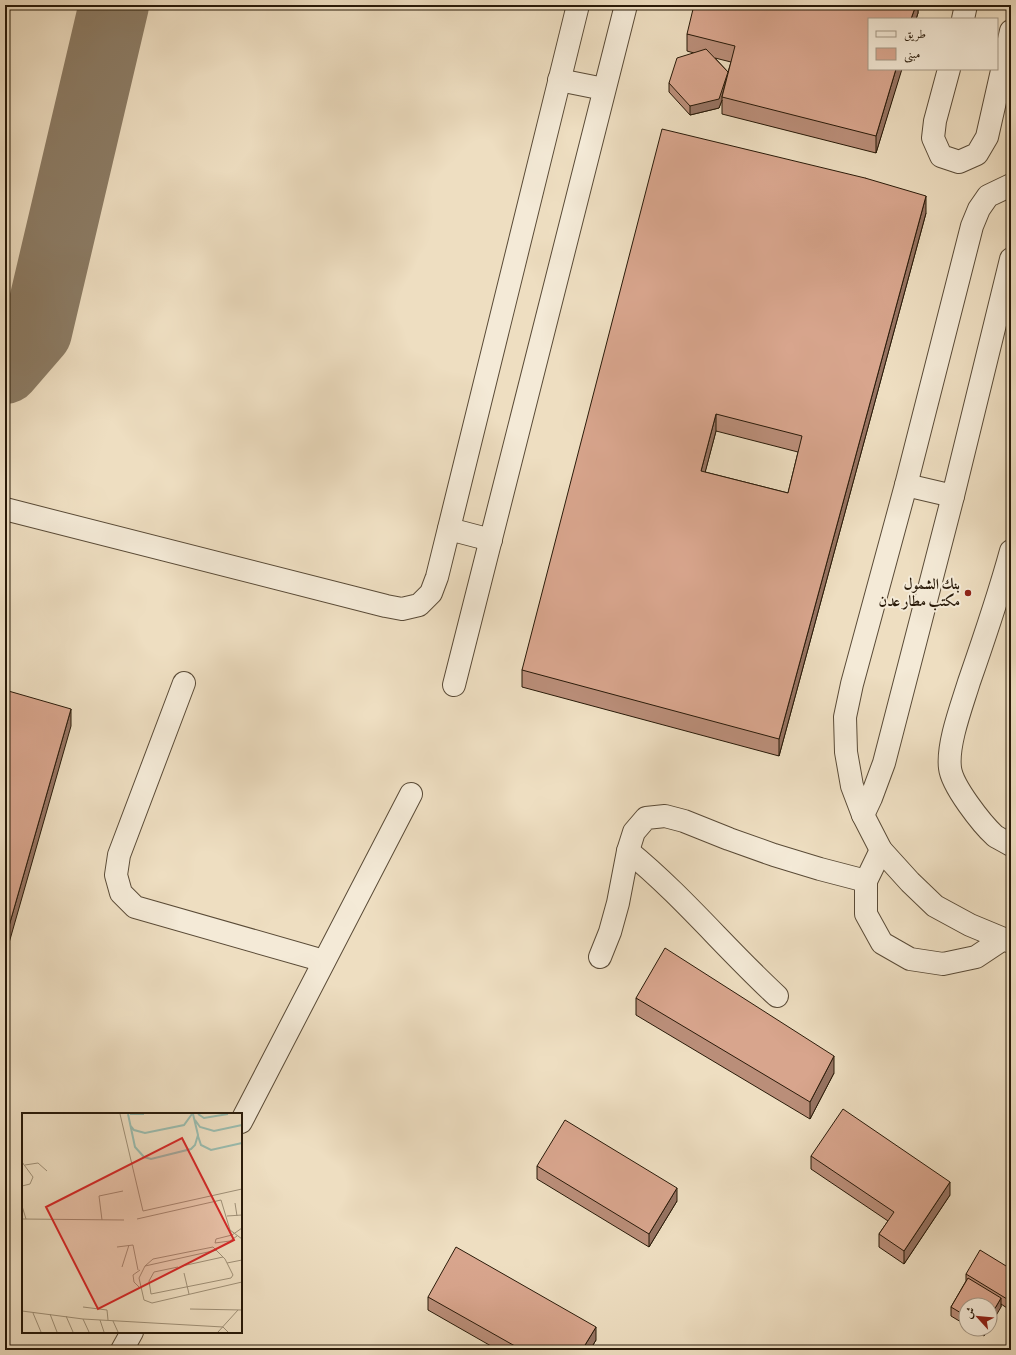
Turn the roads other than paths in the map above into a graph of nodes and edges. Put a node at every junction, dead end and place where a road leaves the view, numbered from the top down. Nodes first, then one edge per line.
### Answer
1 (578, 5) edge
2 (626, 5) edge
3 (966, 5) edge
4 (963, 18) edge
5 (1011, 31) edge
6 (949, 70) edge
7 (559, 80) junction
8 (604, 89) junction
9 (1011, 185) edge
10 (1011, 259) edge
11 (906, 485) junction
12 (953, 496) junction
13 (5, 509) edge
14 (449, 529) junction
15 (491, 540) junction
16 (1010, 551) edge
17 (184, 683) dead end
18 (454, 685) dead end
19 (411, 794) dead end
20 (863, 815) junction
21 (1011, 845) edge
22 (881, 850) junction
23 (628, 851) junction
24 (866, 881) junction
25 (1007, 941) edge
26 (600, 957) dead end
27 (324, 961) junction
28 (777, 996) dead end
29 (242, 1120) edge
30 (131, 1333) edge
31 (122, 1350) edge

1 - 7 lane
2 - 8 lane
3 - 4 lane
5 - 6 lane
7 - 8 lane
7 - 14 lane
8 - 15 lane
9 - 11 lane
10 - 12 lane
11 - 12 lane
11 - 20 lane
12 - 20 lane
13 - 14 lane
14 - 15 lane
15 - 18 lane
16 - 21 lane
17 - 27 lane
19 - 27 lane
20 - 22 lane
22 - 24 lane
22 - 25 lane
23 - 24 lane
23 - 26 lane
23 - 28 lane
24 - 25 lane
27 - 29 lane
30 - 31 lane

